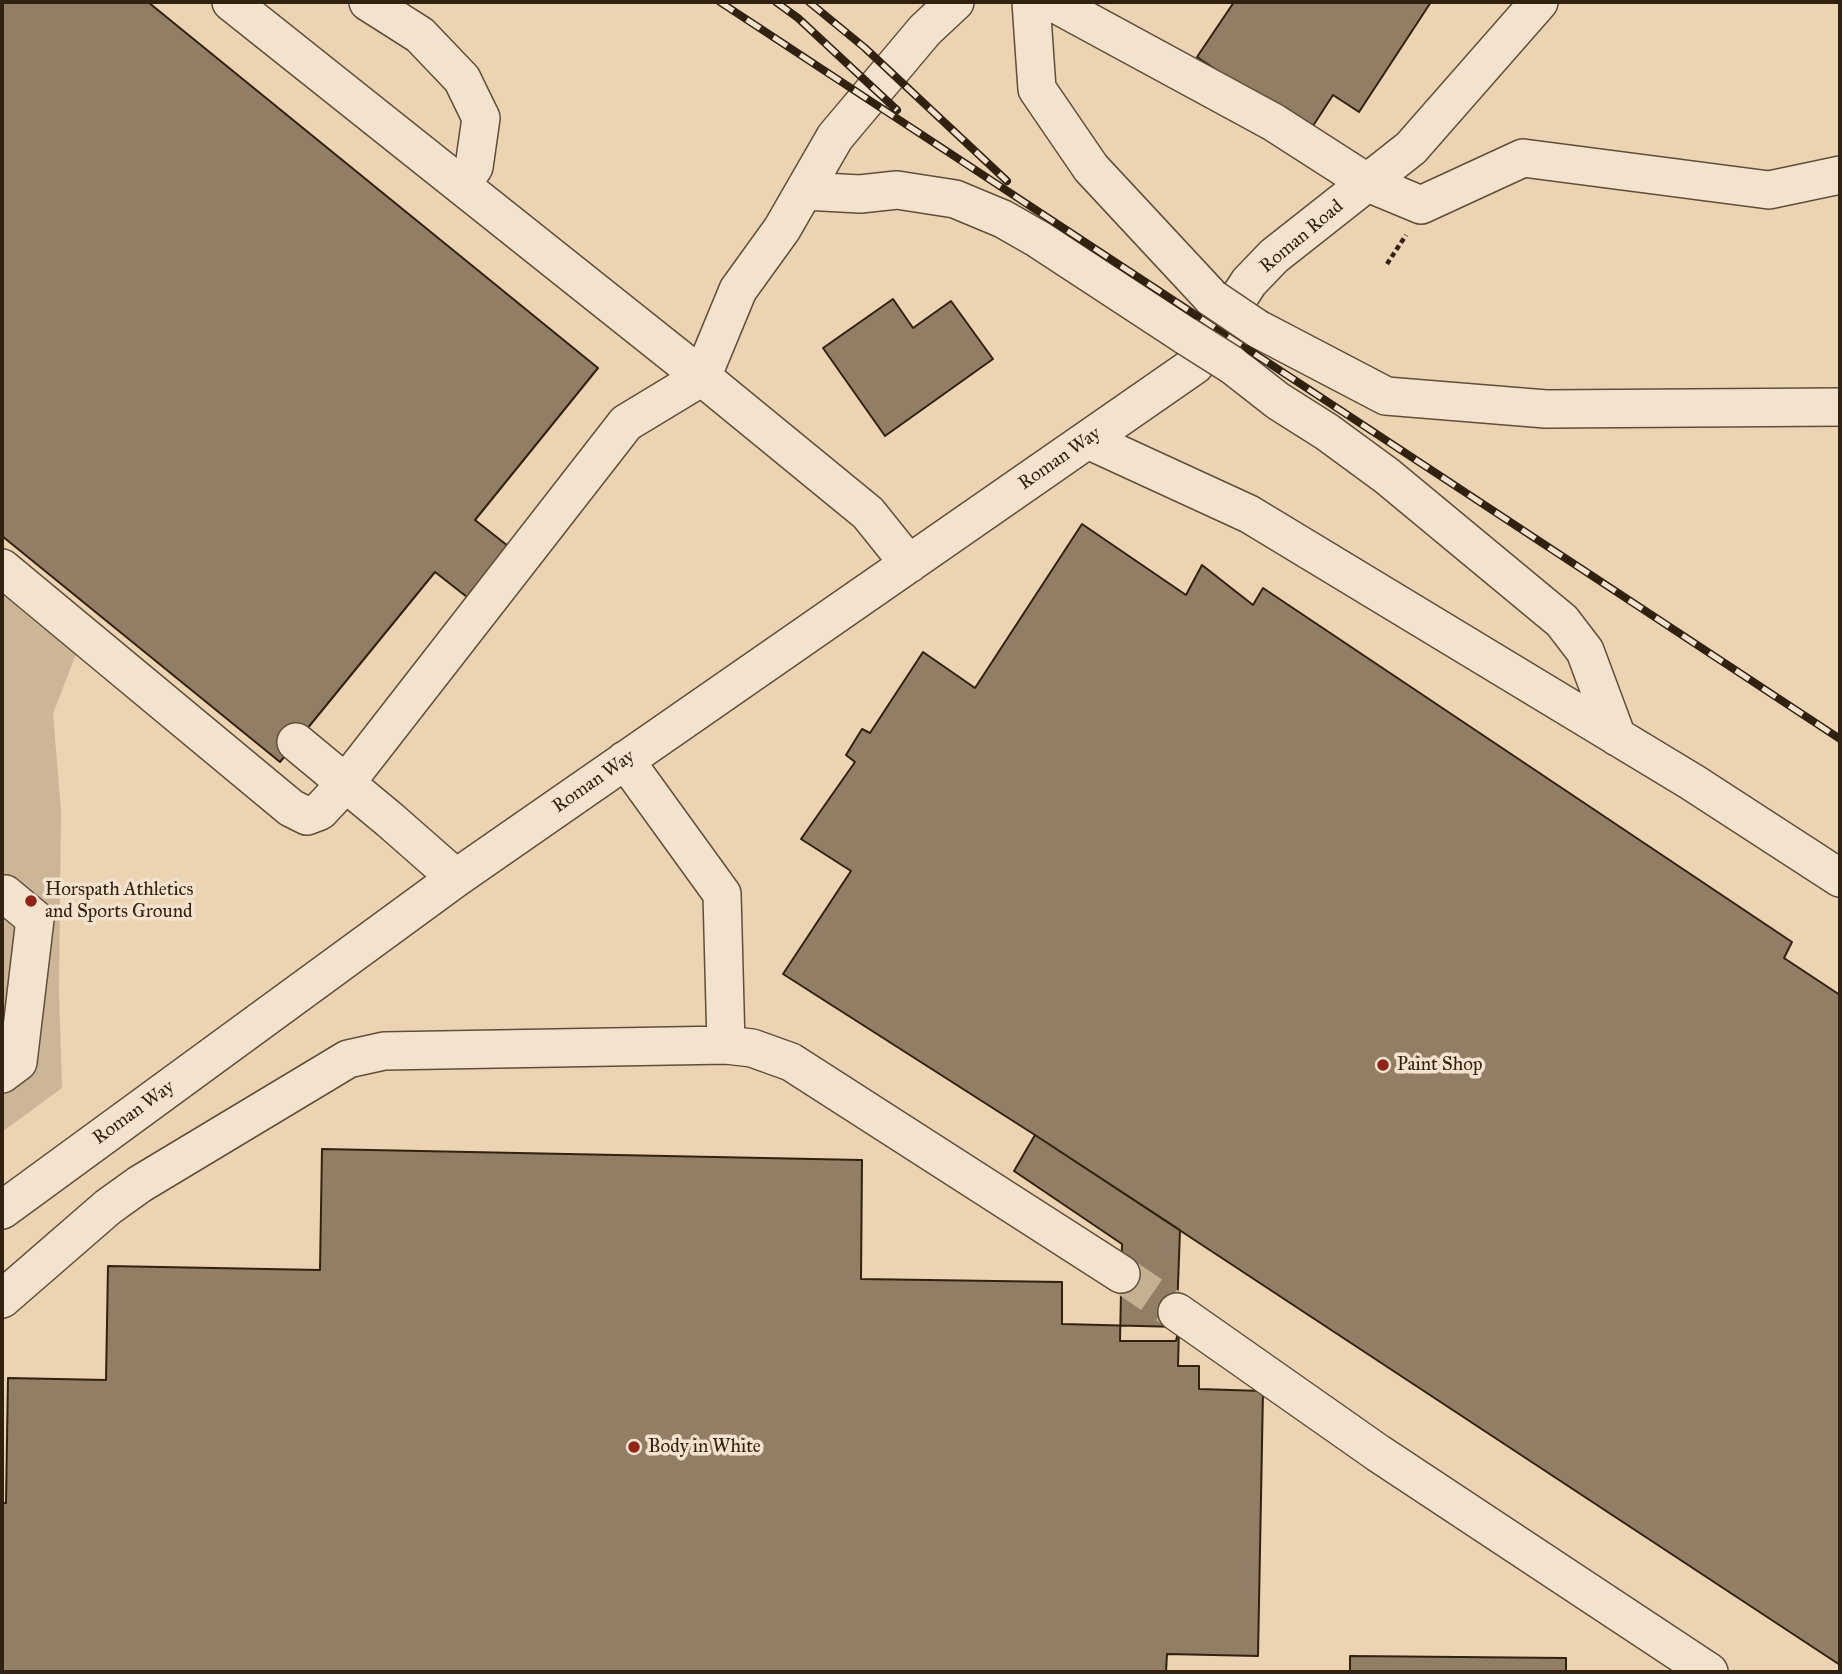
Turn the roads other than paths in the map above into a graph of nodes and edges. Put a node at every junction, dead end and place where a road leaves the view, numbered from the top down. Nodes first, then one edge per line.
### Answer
1 (231, 2) edge
2 (368, 2) edge
3 (954, 2) edge
4 (1031, 2) edge
5 (1052, 2) edge
6 (1539, 2) edge
7 (1840, 176) edge
8 (1368, 183) junction
9 (461, 184) junction
10 (804, 191) junction
11 (1190, 351) junction
12 (702, 377) junction
13 (1840, 407) edge
14 (1088, 440) junction
15 (909, 564) junction
16 (2, 568) edge
17 (1617, 737) junction
18 (296, 742) dead end
19 (625, 760) junction
20 (345, 784) junction
21 (456, 878) junction
22 (1840, 878) edge
23 (2, 897) edge
24 (726, 1045) junction
25 (2, 1074) edge
26 (2, 1210) edge
27 (1121, 1274) tunnel mouth
28 (2, 1299) edge
29 (1177, 1312) tunnel mouth
30 (1709, 1672) edge

1 - 9 street
2 - 9 street
3 - 10 street
4 - 13 street, bridge
5 - 8 street
6 - 8 street, Roman Road
7 - 8 street
8 - 11 street, Roman Road
9 - 12 street
10 - 11 street
10 - 12 street
11 - 14 street, Roman Way
11 - 17 street, bridge
12 - 15 street
12 - 20 street
14 - 15 street, Roman Way
14 - 17 street
15 - 19 street, Roman Way
16 - 20 street
17 - 22 street
18 - 20 street
19 - 21 street, Roman Way
19 - 24 street
20 - 21 street
21 - 26 street, Roman Way
23 - 25 street
24 - 27 street
24 - 28 street
29 - 30 street

